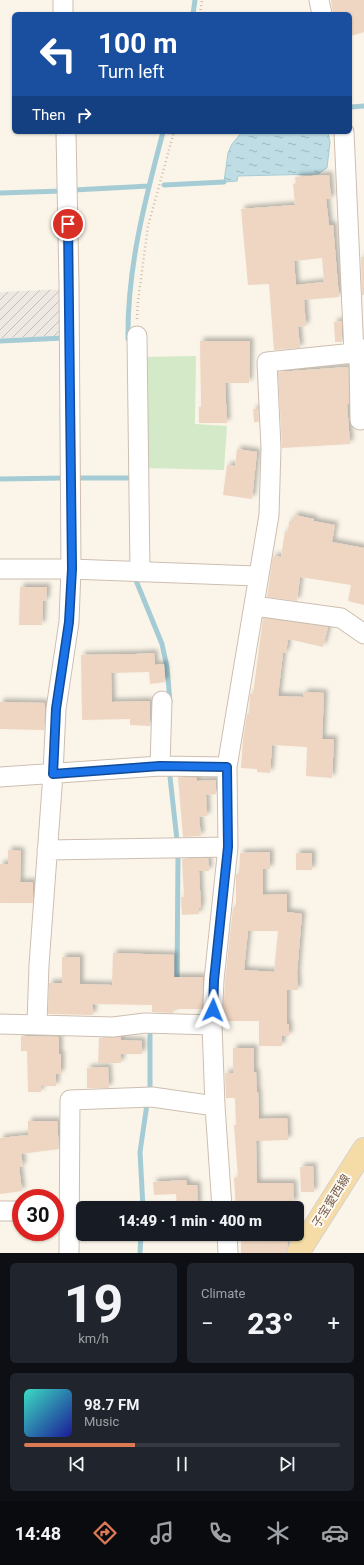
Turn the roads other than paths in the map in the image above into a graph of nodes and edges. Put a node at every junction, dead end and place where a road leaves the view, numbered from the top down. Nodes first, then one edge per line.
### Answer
1 (63, 0) edge
2 (319, 0) edge
3 (63, 12) edge
4 (322, 12) edge
5 (66, 134) edge
6 (344, 134) edge
7 (137, 336) road end
8 (359, 351) edge
9 (360, 420) dead end
10 (0, 569) edge
11 (72, 569) junction
12 (140, 572) junction
13 (258, 576) junction
14 (254, 606) junction
15 (364, 634) edge
16 (162, 701) dead end
17 (160, 766) junction
18 (227, 767) junction
19 (53, 774) junction
20 (0, 778) edge
21 (228, 847) junction
22 (47, 850) junction
23 (0, 1024) edge
24 (37, 1024) junction
25 (212, 1025) junction
26 (215, 1106) junction
27 (364, 1151) edge
28 (222, 1201) edge
29 (69, 1210) edge
30 (0, 1211) edge
31 (12, 1211) edge
32 (227, 1241) edge
33 (69, 1253) edge
34 (228, 1253) edge
35 (298, 1253) edge

1 - 3 street
2 - 4 street
5 - 11 street
6 - 8 street
7 - 12 street
8 - 9 street
8 - 13 street
10 - 11 street
11 - 12 street
11 - 19 street
12 - 13 street
13 - 14 street
14 - 15 street
14 - 18 street
16 - 17 street
17 - 18 street
17 - 19 street
18 - 21 street
19 - 20 street
19 - 22 street
21 - 22 street
21 - 25 street
22 - 24 street
23 - 24 street
24 - 25 street
25 - 26 street
26 - 28 street
26 - 29 street
27 - 35 main road, 子宝愛西線
29 - 33 street
30 - 31 street
32 - 34 street

